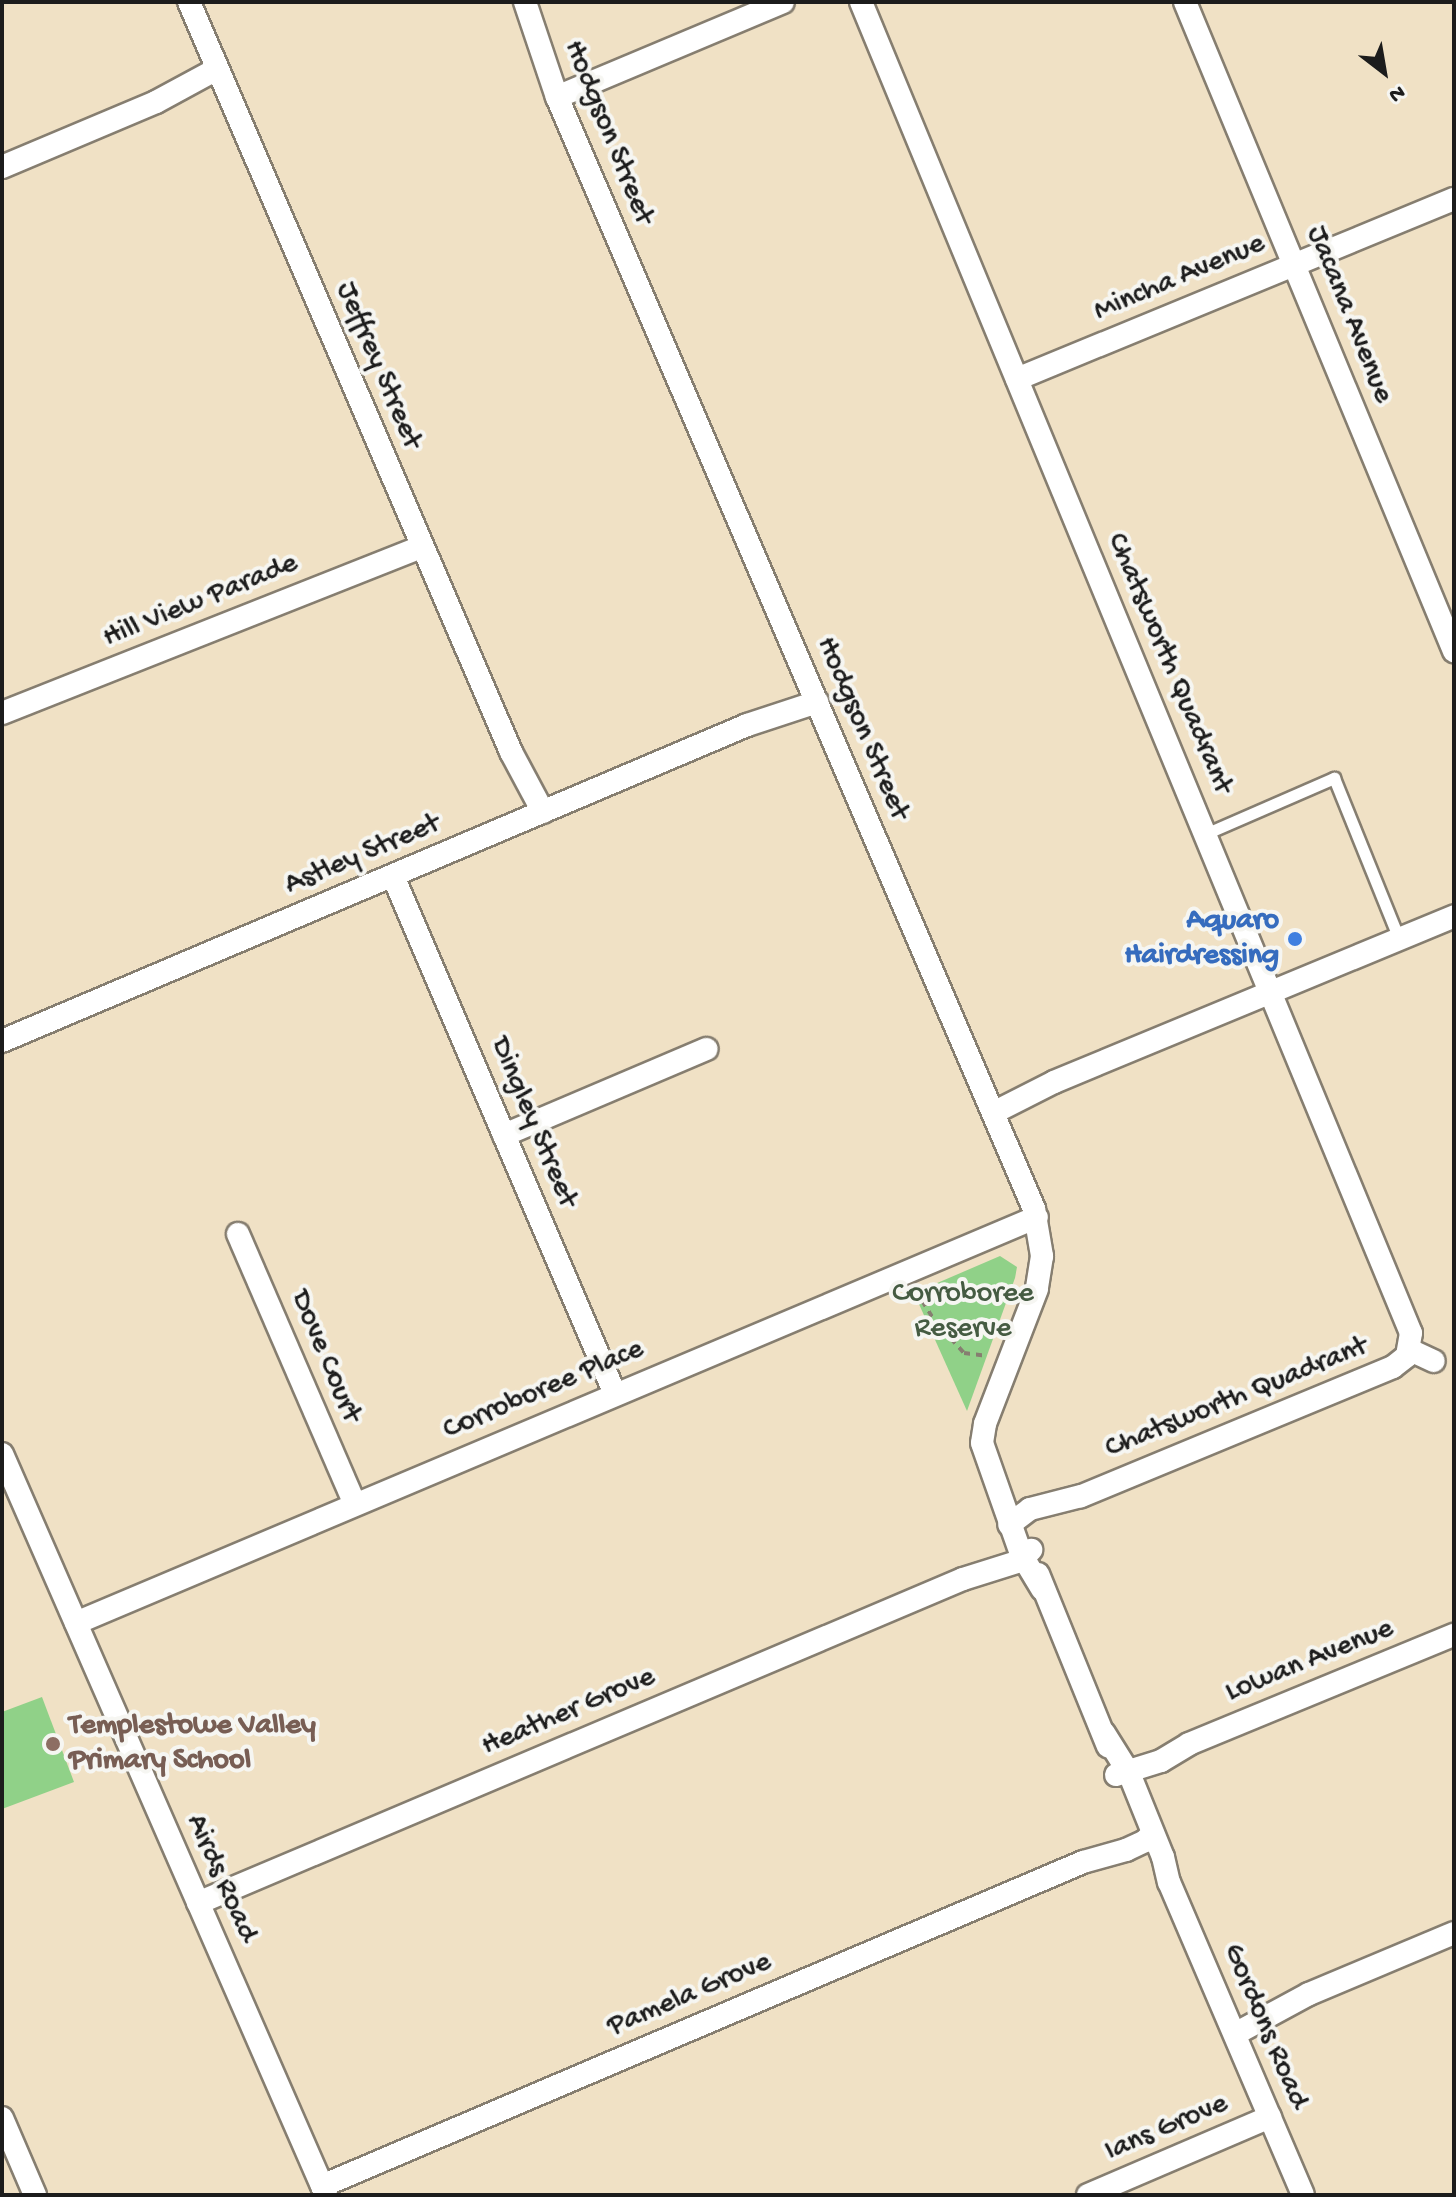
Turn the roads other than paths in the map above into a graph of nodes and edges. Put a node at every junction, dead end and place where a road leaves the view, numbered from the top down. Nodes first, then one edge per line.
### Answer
1 (189, 2) edge
2 (525, 2) edge
3 (783, 2) edge
4 (861, 2) edge
5 (1185, 2) edge
6 (220, 76) junction
7 (557, 97) junction
8 (2, 167) edge
9 (1454, 199) edge
10 (1294, 265) junction
11 (1017, 379) junction
12 (422, 547) junction
13 (1454, 651) edge
14 (814, 697) junction
15 (2, 713) edge
16 (537, 815) junction
17 (1205, 834) junction
18 (393, 876) junction
19 (1454, 916) edge
20 (1399, 939) junction
21 (1271, 992) junction
22 (2, 1041) edge
23 (707, 1049) dead end
24 (991, 1107) junction
25 (504, 1135) junction
26 (1037, 1217) junction
27 (238, 1234) dead end
28 (1410, 1350) junction
29 (1434, 1361) dead end
30 (615, 1394) junction
31 (2, 1456) edge
32 (355, 1504) junction
33 (1016, 1523) junction
34 (1024, 1553) junction
35 (76, 1623) junction
36 (1454, 1635) edge
37 (1123, 1772) junction
38 (1147, 1836) junction
39 (198, 1903) junction
40 (1454, 1933) edge
41 (1232, 2026) junction
42 (1270, 2117) junction
43 (2, 2118) edge
44 (324, 2190) edge
45 (35, 2195) edge
46 (1088, 2195) edge
47 (1303, 2195) edge

1 - 6 street, Jeffrey Street
2 - 7 street, Hodgson Street
3 - 7 street
4 - 11 street, Chatsworth Quadrant
5 - 10 street, Jacana Avenue
6 - 8 street
6 - 12 street, Jeffrey Street
7 - 14 street, Hodgson Street
9 - 10 street, Mincha Avenue
10 - 11 street, Mincha Avenue
10 - 13 street, Jacana Avenue
11 - 17 street, Chatsworth Quadrant
12 - 15 street, Hill View Parade
12 - 16 street, Jeffrey Street
14 - 16 street, Astley Street
14 - 24 street, Hodgson Street
16 - 18 street, Astley Street
17 - 20 lane
17 - 21 street, Chatsworth Quadrant
18 - 22 street, Astley Street
18 - 25 street, Dingley Street
19 - 20 street
20 - 21 street
21 - 24 street
21 - 28 street, Chatsworth Quadrant
23 - 25 street
24 - 26 street, Hodgson Street
25 - 30 street, Dingley Street
26 - 30 street, Corroboree Place
26 - 33 street, Hodgson Street
27 - 32 street, Dove Court
28 - 29 street, Chatsworth Quadrant
28 - 33 street, Chatsworth Quadrant
30 - 32 street, Corroboree Place
31 - 35 street, Airds Road
32 - 35 street, Corroboree Place
33 - 34 street, Hodgson Street
34 - 37 street, Gordons Road
34 - 39 street, Heather Grove
35 - 39 street, Airds Road
36 - 37 street, Lowan Avenue
37 - 38 street, Gordons Road
38 - 41 street, Gordons Road
38 - 44 street, Pamela Grove
39 - 44 street, Airds Road
40 - 41 street
41 - 42 street, Gordons Road
42 - 46 street, Ians Grove
42 - 47 street, Gordons Road
43 - 45 street

